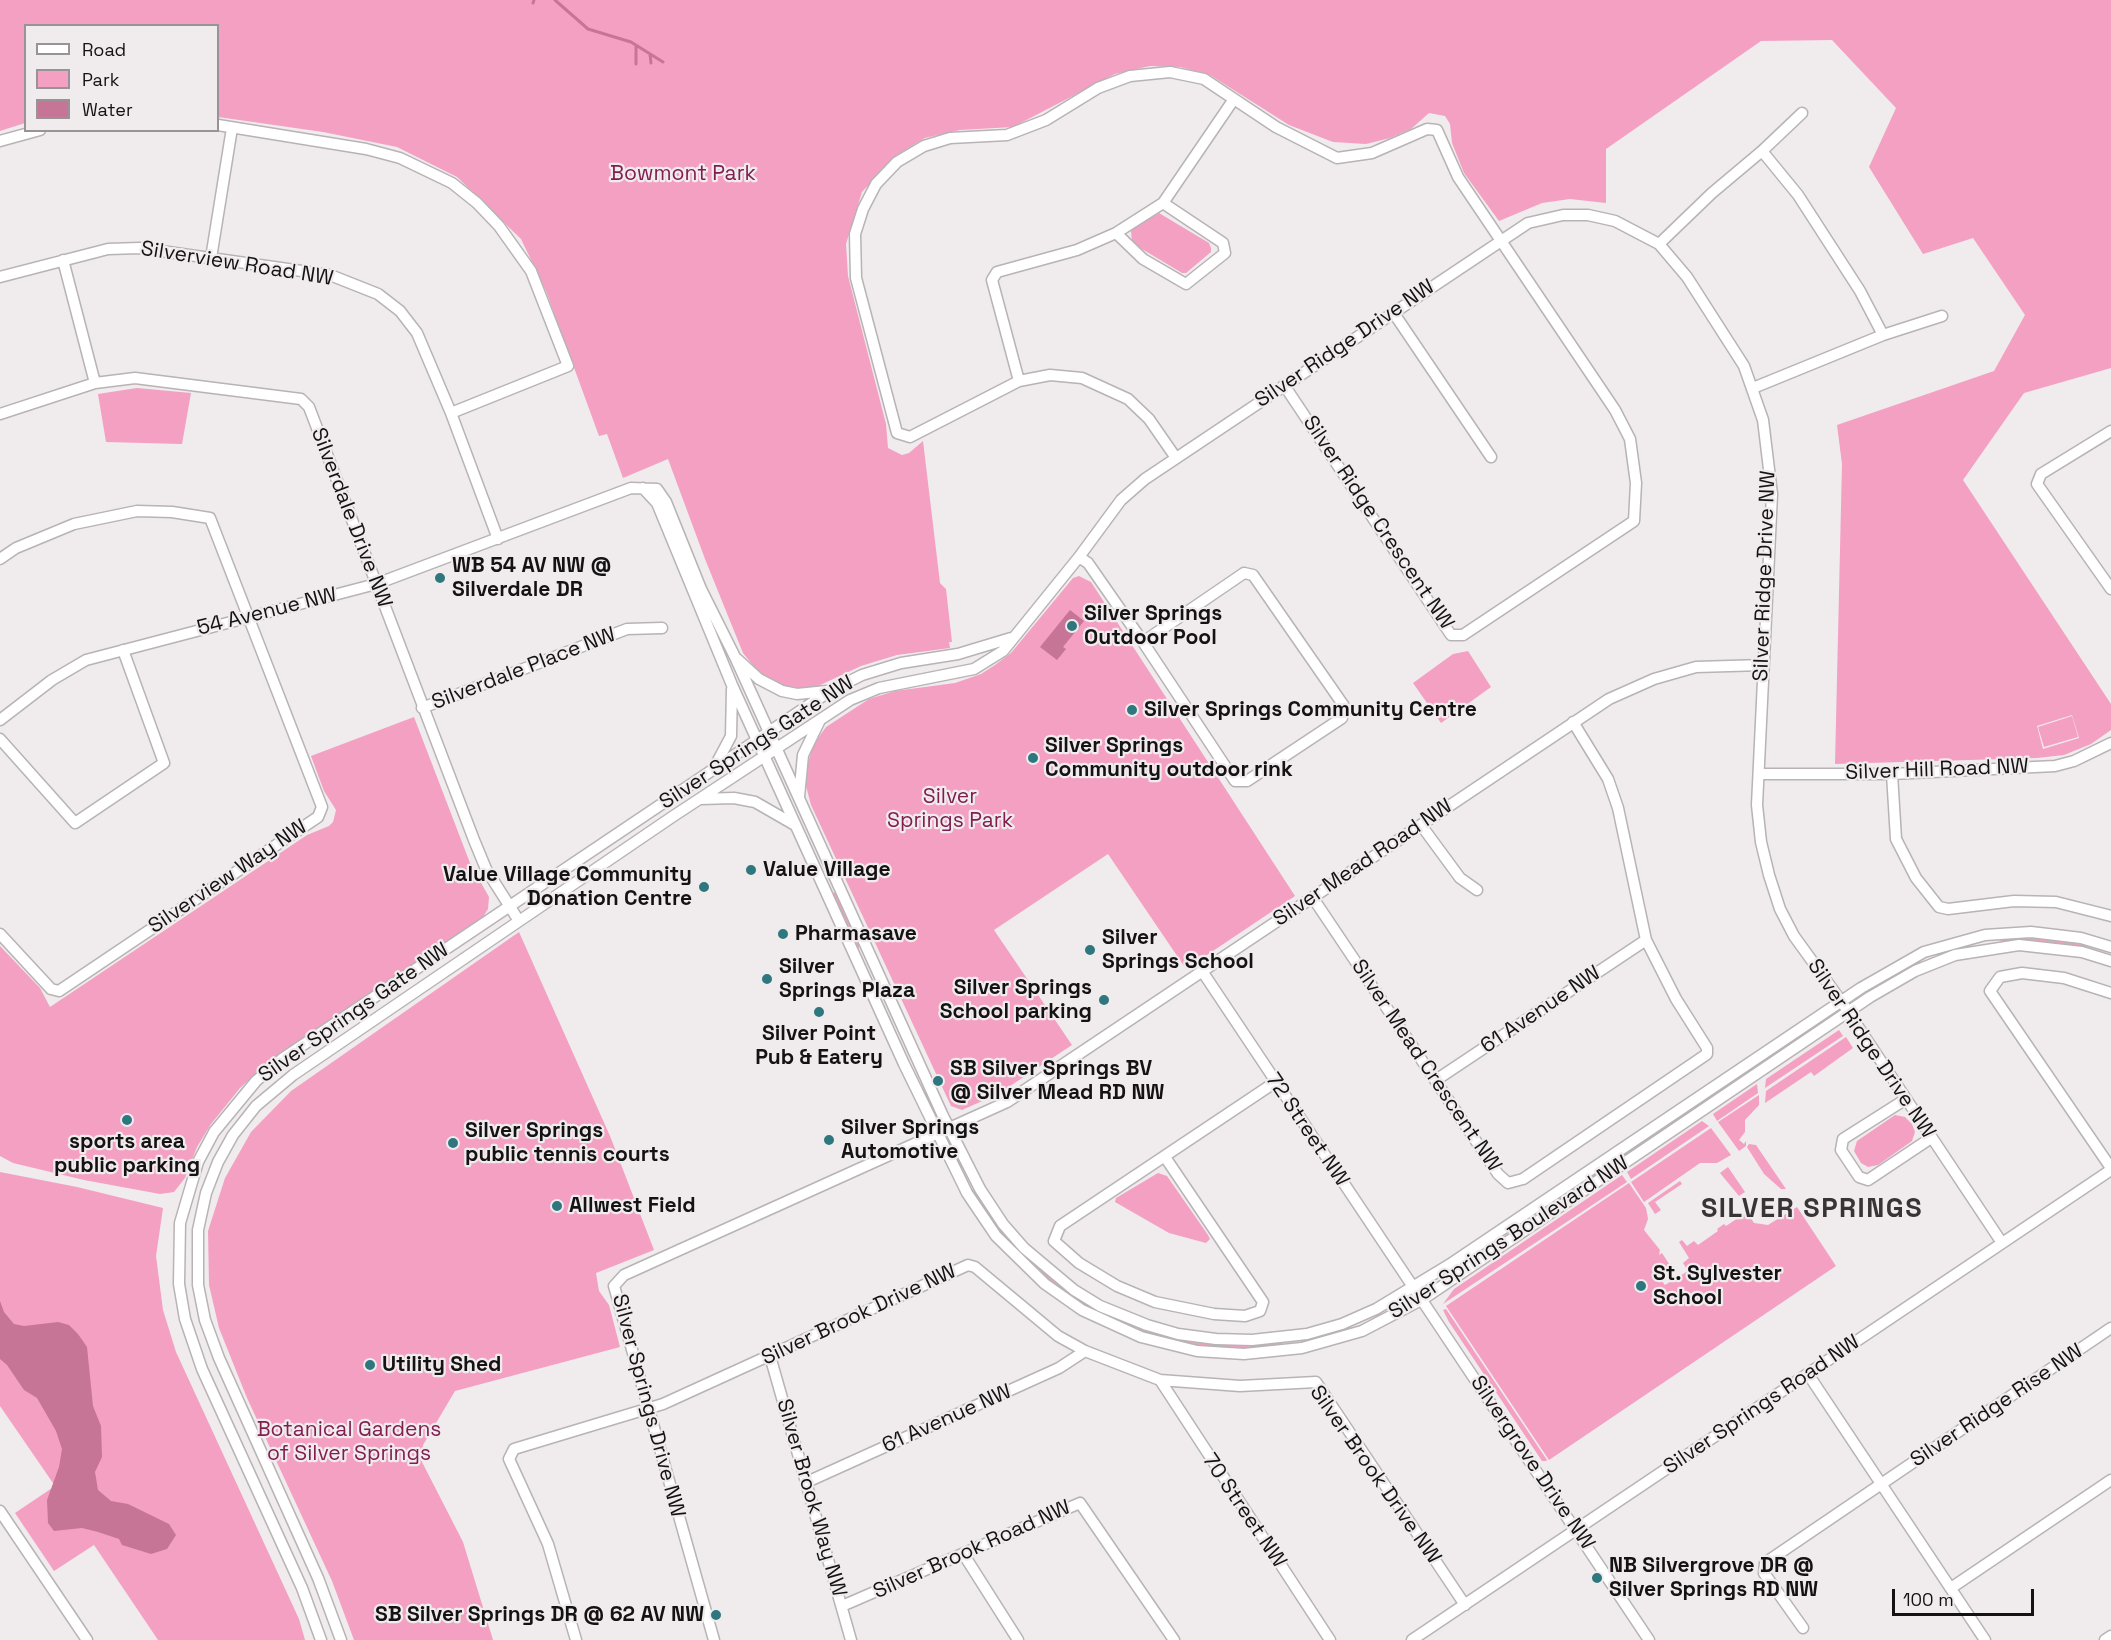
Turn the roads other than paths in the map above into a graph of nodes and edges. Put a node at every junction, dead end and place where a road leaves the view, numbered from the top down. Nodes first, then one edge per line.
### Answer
1 (1234, 99) junction
2 (1802, 113) dead end
3 (219, 125) edge
4 (232, 128) junction
5 (33, 132) edge
6 (0, 141) edge
7 (1762, 151) junction
8 (1163, 202) junction
9 (1116, 233) junction
10 (1501, 239) junction
11 (1659, 244) junction
12 (211, 258) junction
13 (63, 260) junction
14 (0, 277) edge
15 (1394, 312) junction
16 (1942, 316) dead end
17 (1883, 335) junction
18 (1019, 381) junction
19 (95, 383) junction
20 (1284, 385) junction
21 (1753, 388) junction
22 (451, 413) junction
23 (0, 414) edge
24 (2111, 431) edge
25 (1491, 457) dead end
26 (1176, 458) junction
27 (645, 488) junction
28 (498, 538) junction
29 (1079, 557) junction
30 (0, 558) edge
31 (376, 584) junction
32 (2111, 589) edge
33 (247, 616) junction
34 (662, 628) dead end
35 (1011, 638) junction
36 (1143, 642) junction
37 (123, 650) junction
38 (735, 657) junction
39 (1763, 665) junction
40 (732, 685) junction
41 (830, 691) junction
42 (422, 708) junction
43 (0, 720) edge
44 (820, 720) junction
45 (1573, 722) junction
46 (769, 732) junction
47 (0, 739) edge
48 (757, 740) junction
49 (2111, 743) edge
50 (776, 748) junction
51 (764, 756) junction
52 (713, 770) junction
53 (1759, 774) junction
54 (1892, 774) junction
55 (799, 797) junction
56 (700, 800) junction
57 (1421, 825) junction
58 (796, 826) junction
59 (1477, 890) dead end
60 (1313, 898) junction
61 (509, 906) junction
62 (2111, 916) edge
63 (519, 921) junction
64 (0, 934) edge
65 (1647, 940) junction
66 (2111, 947) edge
67 (2111, 961) edge
68 (1202, 971) junction
69 (2111, 993) edge
70 (1841, 1001) junction
71 (1848, 1012) junction
72 (1436, 1080) junction
73 (1275, 1083) junction
74 (1906, 1099) junction
75 (950, 1129) junction
76 (938, 1134) junction
77 (1931, 1138) junction
78 (1164, 1157) junction
79 (2111, 1169) edge
80 (2002, 1243) junction
81 (1415, 1287) junction
82 (1423, 1299) junction
83 (2111, 1328) edge
84 (1085, 1351) junction
85 (770, 1356) junction
86 (1808, 1374) junction
87 (1160, 1380) junction
88 (649, 1409) junction
89 (2111, 1480) edge
90 (807, 1482) junction
91 (1883, 1484) junction
92 (0, 1511) edge
93 (1576, 1530) junction
94 (964, 1555) junction
95 (1951, 1588) junction
96 (1465, 1605) junction
97 (842, 1606) junction
98 (1803, 1628) dead end
99 (2111, 1636) edge
100 (87, 1640) edge
101 (321, 1640) edge
102 (341, 1640) edge
103 (576, 1640) edge
104 (714, 1640) edge
105 (851, 1640) edge
106 (1018, 1640) edge
107 (1174, 1640) edge
108 (1330, 1640) edge
109 (1412, 1640) edge
110 (1649, 1640) edge
111 (1985, 1640) edge
112 (2105, 1640) edge

1 - 8 street
1 - 10 street
1 - 18 street
2 - 7 street
3 - 4 street
4 - 12 street
4 - 22 street
5 - 6 street
7 - 11 street
7 - 17 street
8 - 9 street
8 - 9 street
9 - 18 street
10 - 11 street, Silver Ridge Drive NW
10 - 15 street, Silver Ridge Drive NW
10 - 20 street, Silver Ridge Crescent NW
11 - 21 street, Silver Ridge Drive NW
12 - 13 street, Silverview Road NW
12 - 22 street, Silverview Road NW
13 - 14 street, Silverview Road NW
13 - 19 street
15 - 20 street, Silver Ridge Drive NW
15 - 25 street
16 - 17 street
17 - 21 street
18 - 26 street
19 - 23 street, Silverdale Drive NW
19 - 31 street, Silverdale Drive NW
20 - 26 street, Silver Ridge Drive NW
21 - 39 street, Silver Ridge Drive NW
22 - 28 street, Silverview Road NW
24 - 32 street
26 - 29 street, Silver Ridge Drive NW
27 - 28 street, 54 Avenue NW
27 - 38 street, Silver Springs Boulevard NW
27 - 40 street, Silver Springs Boulevard NW
28 - 31 street, 54 Avenue NW
29 - 35 street, Silver Ridge Drive NW
29 - 36 street
30 - 33 street
31 - 33 street, 54 Avenue NW
31 - 42 street, Silverdale Drive NW
33 - 37 street, 54 Avenue NW
33 - 64 street, Silverview Way NW
34 - 42 street, Silverdale Place NW
35 - 41 street, Silver Springs Gate NW
35 - 44 street, Silver Springs Gate NW
36 - 36 street
37 - 43 street, 54 Avenue NW
37 - 47 street
38 - 41 street
38 - 46 street, Silver Springs Boulevard NW
39 - 45 street, Silver Mead Road NW
39 - 53 street, Silver Ridge Drive NW
40 - 48 street, Silver Springs Boulevard NW
40 - 52 street
41 - 46 street, Silver Springs Gate NW
42 - 61 street, Silverdale Drive NW
44 - 50 street, Silver Springs Gate NW
44 - 55 street
45 - 57 street, Silver Mead Road NW
45 - 65 street, Silver Mead Crescent NW
46 - 48 street, Silver Springs Gate NW
46 - 50 street, Silver Springs Boulevard NW
48 - 51 street, Silver Springs Boulevard NW
48 - 52 street, Silver Springs Gate NW
49 - 54 street, Silver Hill Road NW
50 - 51 street, Silver Springs Gate NW
50 - 55 street, Silver Springs Boulevard NW
51 - 56 street, Silver Springs Gate NW
51 - 58 street, Silver Springs Boulevard NW
52 - 61 street, Silver Springs Gate NW
53 - 54 street, Silver Hill Road NW
53 - 70 street, Silver Ridge Drive NW
54 - 62 street
55 - 75 street, Silver Springs Boulevard NW
56 - 58 street
56 - 63 street, Silver Springs Gate NW
57 - 59 street
57 - 60 street, Silver Mead Road NW
58 - 76 street, Silver Springs Boulevard NW
60 - 68 street, Silver Mead Road NW
60 - 72 street, Silver Mead Crescent NW
61 - 63 street, Silverdale Drive NW
61 - 101 street, Silver Springs Gate NW
63 - 102 street, Silver Springs Gate NW
65 - 72 street, 61 Avenue NW
65 - 72 street, Silver Mead Crescent NW
66 - 70 street, Silver Springs Boulevard NW
67 - 71 street, Silver Springs Boulevard NW
68 - 73 street, 72 Street NW
68 - 75 street, Silver Mead Road NW
69 - 79 street
70 - 71 street, Silver Ridge Drive NW
70 - 81 street, Silver Springs Boulevard NW
71 - 74 street, Silver Ridge Drive NW
71 - 82 street, Silver Springs Boulevard NW
73 - 78 street
73 - 81 street, 72 Street NW
74 - 77 street, Silver Ridge Drive NW
74 - 77 street
75 - 76 street, Silver Springs Drive NW
75 - 81 street, Silver Springs Boulevard NW
76 - 82 street, Silver Springs Boulevard NW
76 - 88 street, Silver Springs Drive NW
77 - 80 street, Silver Ridge Drive NW
78 - 78 street
79 - 80 street, Silver Springs Road NW
80 - 86 street, Silver Springs Road NW
81 - 82 street, Silvergrove Drive NW
82 - 93 street, Silvergrove Drive NW
83 - 91 street, Silver Ridge Rise NW
84 - 85 street, Silver Brook Drive NW
84 - 87 street, Silver Brook Drive NW
84 - 90 street, 61 Avenue NW
85 - 88 street, Silver Brook Drive NW
85 - 90 street, Silver Brook Way NW
86 - 91 street
86 - 93 street, Silver Springs Road NW
87 - 96 street, Silver Brook Drive NW
87 - 108 street, 70 Street NW
88 - 103 street, Silver Brook Drive NW
88 - 104 street, Silver Springs Drive NW
89 - 95 street
90 - 97 street, Silver Brook Way NW
91 - 95 street
91 - 98 street, Silver Ridge Rise NW
92 - 100 street
93 - 96 street, Silver Springs Road NW
93 - 110 street, Silvergrove Drive NW
94 - 97 street, Silver Brook Road NW
94 - 106 street
94 - 107 street, Silver Brook Road NW
95 - 111 street
96 - 109 street, Silver Springs Road NW
97 - 105 street, Silver Brook Way NW
99 - 112 street

